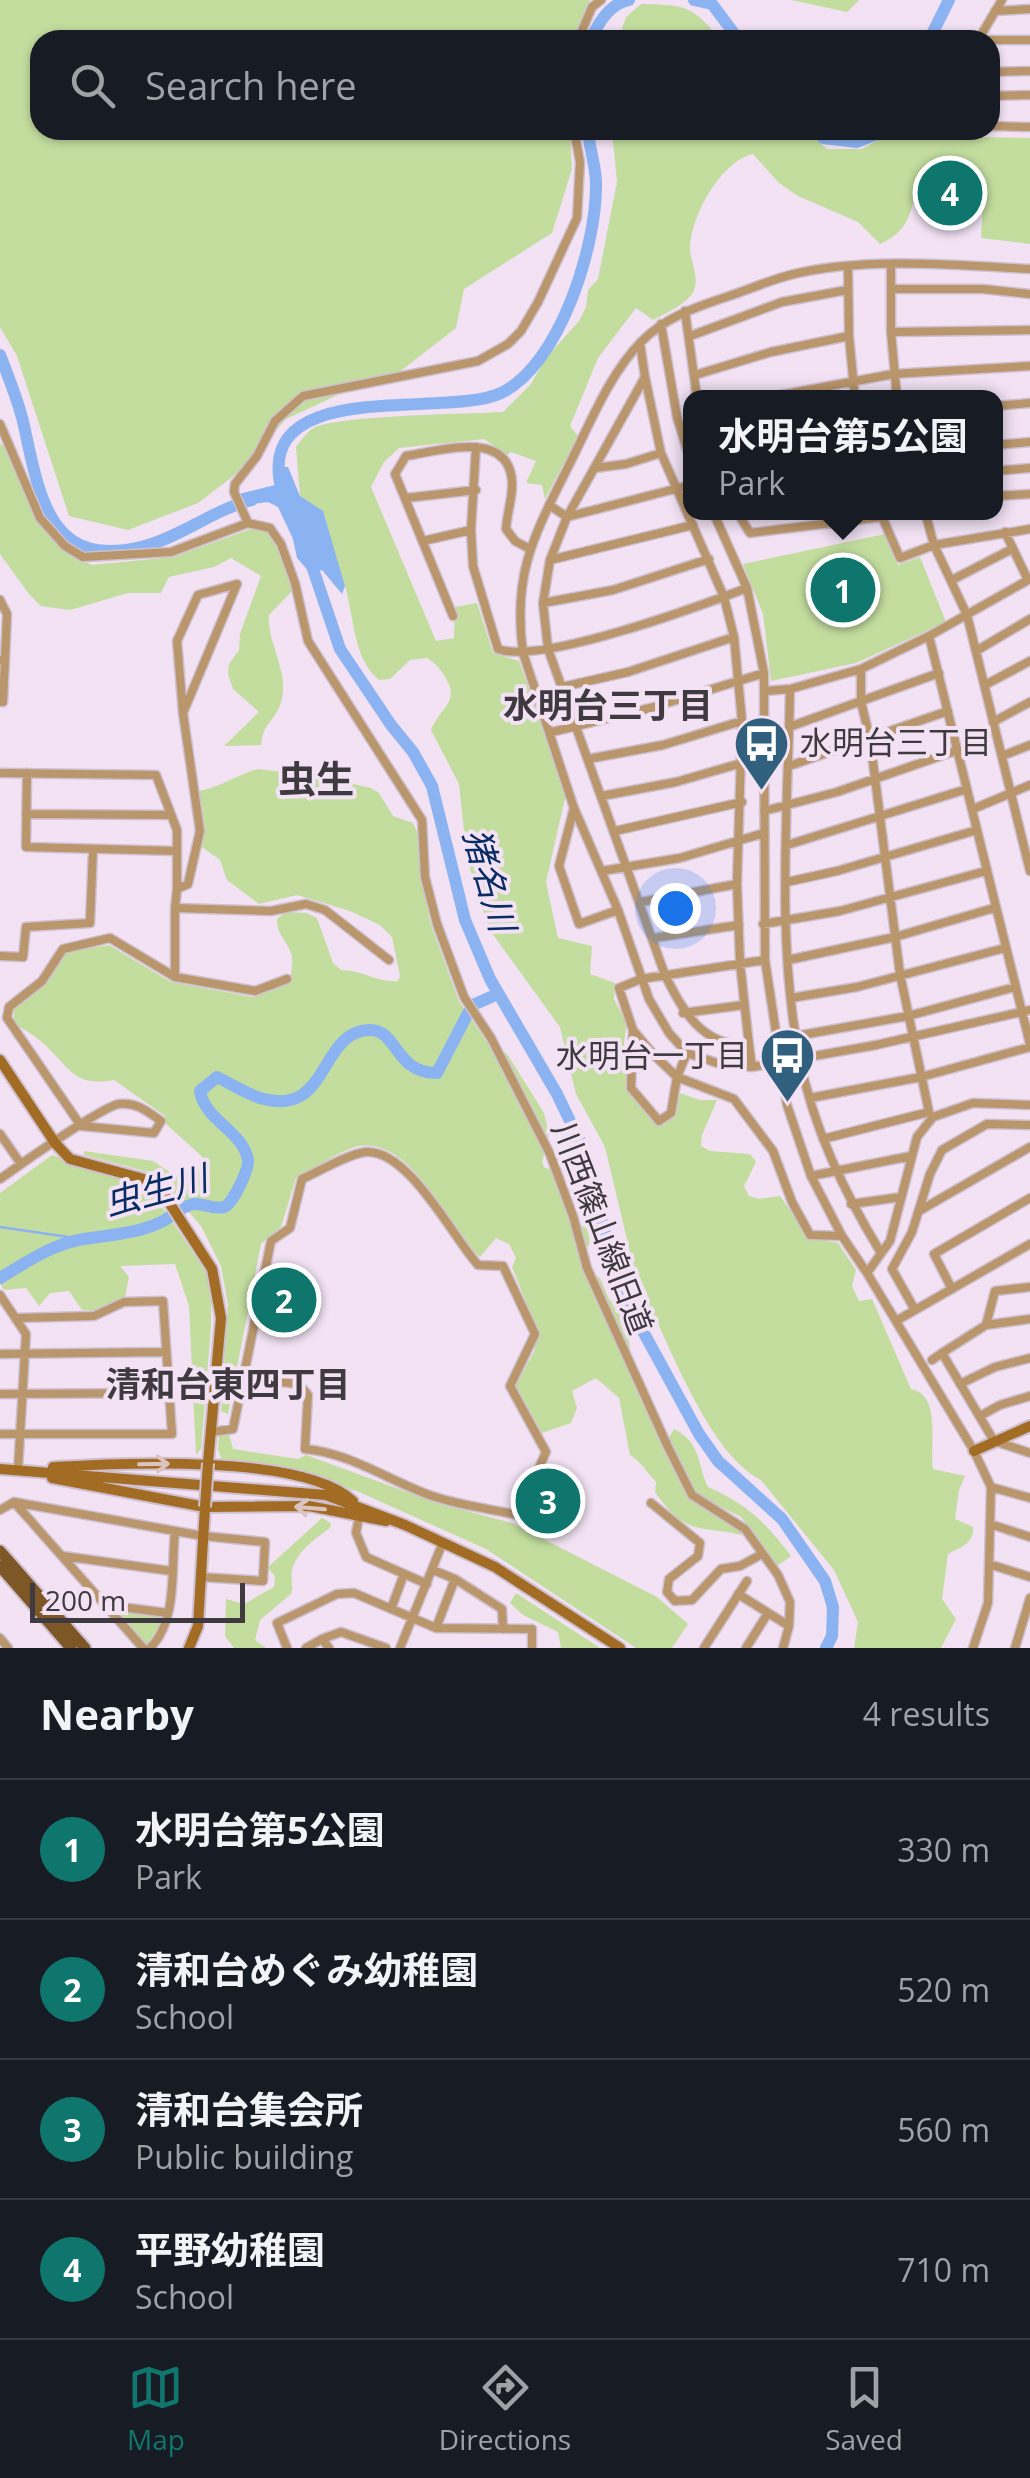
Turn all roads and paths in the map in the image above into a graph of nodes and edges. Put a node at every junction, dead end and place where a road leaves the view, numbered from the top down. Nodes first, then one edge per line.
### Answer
1 (601, 0) edge
2 (1002, 0) edge
3 (1030, 9) edge
4 (994, 11) junction
5 (582, 30) edge
6 (984, 30) edge
7 (1000, 40) edge
8 (1030, 40) edge
9 (1030, 71) edge
10 (1000, 72) edge
11 (1030, 95) edge
12 (1000, 96) edge
13 (1000, 126) edge
14 (1030, 127) edge
15 (576, 140) edge
16 (891, 266) junction
17 (848, 267) junction
18 (1030, 269) edge
19 (891, 289) junction
20 (848, 290) junction
21 (1030, 294) edge
22 (685, 311) junction
23 (661, 324) junction
24 (1030, 330) edge
25 (891, 332) junction
26 (690, 336) junction
27 (849, 336) junction
28 (640, 343) junction
29 (1030, 366) edge
30 (894, 374) junction
31 (694, 375) junction
32 (645, 377) junction
33 (854, 383) junction
34 (697, 390) edge
35 (812, 390) edge
36 (855, 390) edge
37 (896, 390) edge
38 (1030, 403) edge
39 (1003, 405) edge
40 (683, 416) edge
41 (678, 418) junction
42 (0, 424) edge
43 (683, 436) edge
44 (1030, 442) edge
45 (1003, 444) edge
46 (476, 447) junction
47 (661, 453) junction
48 (595, 468) junction
49 (1030, 468) edge
50 (1003, 470) edge
51 (683, 488) edge
52 (476, 490) junction
53 (676, 490) junction
54 (1030, 494) edge
55 (1003, 496) edge
56 (406, 498) junction
57 (683, 504) edge
58 (549, 506) junction
59 (566, 518) junction
60 (691, 520) edge
61 (722, 520) edge
62 (741, 520) edge
63 (844, 520) edge
64 (882, 520) edge
65 (927, 520) edge
66 (246, 521) junction
67 (718, 522) joint
68 (693, 525) junction
69 (471, 530) junction
70 (1030, 530) edge
71 (1005, 532) junction
72 (423, 541) junction
73 (934, 545) junction
74 (528, 548) junction
75 (1012, 549) junction
76 (709, 559) junction
77 (550, 560) junction
78 (952, 580) junction
79 (1029, 580) edge
80 (747, 588) junction
81 (724, 597) junction
82 (0, 600) edge
83 (543, 602) junction
84 (967, 615) junction
85 (453, 616) dead end
86 (3, 617) edge
87 (1030, 619) edge
88 (930, 636) junction
89 (734, 637) junction
90 (548, 648) junction
91 (976, 651) junction
92 (523, 653) junction
93 (3, 660) edge
94 (1030, 662) edge
95 (860, 669) junction
96 (764, 673) junction
97 (939, 673) junction
98 (739, 681) junction
99 (985, 685) junction
100 (562, 686) junction
101 (790, 689) junction
102 (764, 691) junction
103 (0, 702) edge
104 (862, 702) junction
105 (1030, 702) edge
106 (948, 711) junction
107 (183, 713) junction
108 (742, 721) junction
109 (993, 722) junction
110 (576, 726) junction
111 (789, 727) junction
112 (552, 732) junction
113 (870, 739) junction
114 (1030, 745) edge
115 (958, 750) junction
116 (1002, 756) junction
117 (588, 760) junction
118 (742, 763) junction
119 (788, 766) junction
120 (0, 773) edge
121 (27, 773) junction
122 (874, 778) junction
123 (1030, 785) edge
124 (967, 789) junction
125 (1011, 793) junction
126 (602, 796) junction
127 (742, 802) junction
128 (788, 805) junction
129 (574, 808) junction
130 (973, 809) junction
131 (764, 811) junction
132 (26, 814) junction
133 (171, 815) junction
134 (878, 817) junction
135 (1030, 823) edge
136 (1019, 826) junction
137 (977, 830) junction
138 (615, 832) junction
139 (764, 833) junction
140 (738, 842) junction
141 (787, 845) junction
142 (93, 849) junction
143 (176, 851) junction
144 (884, 857) junction
145 (628, 868) junction
146 (1030, 868) edge
147 (986, 871) junction
148 (602, 872) junction
149 (787, 882) junction
150 (737, 884) junction
151 (176, 888) junction
152 (889, 897) junction
153 (641, 902) junction
154 (175, 908) junction
155 (994, 908) junction
156 (618, 910) junction
157 (786, 922) junction
158 (763, 924) junction
159 (739, 925) junction
160 (895, 937) junction
161 (654, 938) junction
162 (1006, 948) junction
163 (0, 956) edge
164 (389, 960) dead end
165 (765, 960) junction
166 (788, 960) junction
167 (740, 963) junction
168 (900, 974) junction
169 (665, 975) junction
170 (175, 977) junction
171 (286, 979) dead end
172 (641, 979) junction
173 (1015, 986) junction
174 (791, 998) junction
175 (744, 1005) junction
176 (1026, 1011) edge
177 (683, 1012) junction
178 (908, 1016) junction
179 (633, 1030) junction
180 (796, 1036) junction
181 (912, 1037) junction
182 (749, 1045) junction
183 (1030, 1045) edge
184 (687, 1053) junction
185 (800, 1058) junction
186 (0, 1060) edge
187 (778, 1062) junction
188 (752, 1068) junction
189 (677, 1076) junction
190 (921, 1077) junction
191 (810, 1098) junction
192 (1030, 1105) edge
193 (931, 1114) junction
194 (1030, 1125) edge
195 (81, 1126) junction
196 (0, 1134) edge
197 (822, 1139) junction
198 (54, 1142) junction
199 (1030, 1148) edge
200 (911, 1156) junction
201 (21, 1164) junction
202 (836, 1170) junction
203 (811, 1176) junction
204 (0, 1179) edge
205 (901, 1197) junction
206 (1030, 1198) edge
207 (852, 1204) junction
208 (919, 1211) junction
209 (842, 1236) junction
210 (1030, 1244) edge
211 (881, 1254) junction
212 (867, 1273) junction
213 (1030, 1287) edge
214 (952, 1289) junction
215 (0, 1296) edge
216 (915, 1310) junction
217 (14, 1314) junction
218 (0, 1318) edge
219 (1030, 1318) edge
220 (896, 1321) junction
221 (986, 1325) junction
222 (166, 1352) junction
223 (942, 1353) junction
224 (0, 1354) edge
225 (24, 1355) junction
226 (1030, 1358) edge
227 (932, 1360) dead end
228 (244, 1378) junction
229 (960, 1384) junction
230 (169, 1393) junction
231 (0, 1394) edge
232 (23, 1394) junction
233 (1030, 1396) edge
234 (980, 1416) junction
235 (1030, 1426) edge
236 (212, 1432) junction
237 (0, 1434) edge
238 (21, 1436) junction
239 (994, 1441) junction
240 (974, 1451) junction
241 (1030, 1453) edge
242 (208, 1463) junction
243 (0, 1469) edge
244 (20, 1470) junction
245 (991, 1487) junction
246 (1030, 1498) edge
247 (14, 1502) junction
248 (650, 1502) dead end
249 (205, 1506) junction
250 (0, 1510) edge
251 (358, 1511) junction
252 (990, 1524) junction
253 (175, 1530) junction
254 (202, 1536) junction
255 (1030, 1536) edge
256 (444, 1542) junction
257 (0, 1551) edge
258 (762, 1554) junction
259 (62, 1556) junction
260 (989, 1564) junction
261 (0, 1566) edge
262 (434, 1570) junction
263 (171, 1571) junction
264 (404, 1574) junction
265 (200, 1577) junction
266 (1030, 1577) edge
267 (455, 1579) junction
268 (746, 1580) dead end
269 (427, 1584) junction
270 (738, 1594) junction
271 (1030, 1598) edge
272 (105, 1605) junction
273 (391, 1609) junction
274 (168, 1613) junction
275 (768, 1613) junction
276 (1028, 1614) edge
277 (412, 1618) junction
278 (790, 1626) junction
279 (436, 1628) junction
280 (503, 1629) junction
281 (0, 1638) edge
282 (322, 1639) junction
283 (8, 1648) edge
284 (72, 1648) edge
285 (85, 1648) edge
286 (146, 1648) edge
287 (189, 1648) edge
288 (287, 1648) edge
289 (306, 1648) edge
290 (330, 1648) edge
291 (386, 1648) edge
292 (400, 1648) edge
293 (532, 1648) edge
294 (620, 1648) edge
295 (704, 1648) edge
296 (746, 1648) edge
297 (782, 1648) edge
298 (973, 1648) edge
299 (1015, 1648) edge

1 - 5 street
2 - 4 street
3 - 4 street
4 - 6 street
7 - 8 street
9 - 10 street
11 - 12 street
13 - 14 street
15 - 66 street
16 - 17 street
16 - 18 street
16 - 19 street
17 - 20 street
17 - 22 street
19 - 21 street
19 - 25 street
20 - 26 street
20 - 27 street
22 - 23 street
22 - 26 street
23 - 28 street
23 - 41 street
24 - 25 street
25 - 30 street
26 - 31 street
27 - 31 street
27 - 33 street
28 - 32 street
28 - 58 street
29 - 30 street
30 - 33 street
30 - 37 street
31 - 34 street
32 - 47 street
32 - 48 street
33 - 35 street
33 - 36 street
38 - 39 street
40 - 41 street
41 - 43 street
42 - 66 street
44 - 45 street
46 - 52 street
46 - 56 street
46 - 74 street
47 - 48 street
47 - 53 street
48 - 59 street
49 - 50 street
51 - 53 street
52 - 56 street
52 - 69 street
53 - 57 street
53 - 59 street
54 - 55 street
56 - 72 street
58 - 59 street
58 - 74 street
59 - 77 street
60 - 68 street
61 - 67 street
62 - 63 street
64 - 73 street
65 - 73 street
66 - 258 street, 川西篠山線旧道
67 - 80 street
68 - 76 street
68 - 77 street
69 - 72 street
69 - 92 street
70 - 71 street
71 - 73 street
71 - 75 street
72 - 85 street
73 - 78 street
74 - 92 street
75 - 78 street
75 - 79 street
76 - 81 street
76 - 83 street
77 - 83 street
78 - 84 street
79 - 84 street
80 - 81 street
80 - 96 street
81 - 89 street
81 - 90 street
82 - 86 street
83 - 90 street
84 - 88 street
84 - 91 street
86 - 93 street
87 - 91 street
88 - 95 street
88 - 97 street
89 - 98 street
89 - 100 street
90 - 92 street
90 - 100 street
91 - 99 street
92 - 112 street
93 - 103 street
94 - 99 street
95 - 101 street
95 - 104 street
96 - 98 street
96 - 102 street
97 - 104 street
97 - 106 street
98 - 108 street
98 - 110 street
99 - 109 street
100 - 110 street
101 - 102 street
101 - 111 street
102 - 131 street
104 - 111 street
104 - 113 street
105 - 109 street
106 - 113 street
106 - 115 street
107 - 107 street
107 - 151 street
108 - 117 street
108 - 118 street
109 - 116 street
110 - 112 street
110 - 117 street
111 - 119 street
112 - 129 street
113 - 119 street
113 - 122 street
114 - 116 street
115 - 122 street
115 - 124 street
116 - 125 street
117 - 126 street
118 - 126 street
118 - 127 street
119 - 128 street
120 - 121 street
121 - 132 street
121 - 133 street
122 - 128 street
122 - 134 street
123 - 125 street
124 - 130 street
124 - 134 street
125 - 130 street
125 - 136 street
126 - 138 street
127 - 138 street
127 - 140 street
128 - 131 street
128 - 141 street
129 - 148 street
129 - 156 street
130 - 137 street
131 - 139 street
132 - 133 street
132 - 142 street
133 - 143 street
134 - 141 street
134 - 144 street
135 - 136 street
136 - 146 street
137 - 144 street
137 - 147 street
138 - 145 street
139 - 140 street
139 - 158 street
140 - 145 street
140 - 150 street
141 - 149 street
142 - 143 street
142 - 163 street
143 - 151 street
144 - 149 street
144 - 152 street
145 - 148 street
145 - 153 street
147 - 152 street
147 - 155 street
148 - 156 street
149 - 157 street
150 - 153 street
150 - 159 street
151 - 154 street
152 - 157 street
152 - 160 street
153 - 161 street
154 - 164 street
154 - 170 street
155 - 160 street
155 - 162 street
156 - 172 street
157 - 158 street
157 - 166 street
158 - 165 street
159 - 161 street
159 - 167 street
160 - 166 street
160 - 168 street
161 - 169 street
162 - 168 street
162 - 173 street
165 - 167 street
165 - 187 street
166 - 174 street
167 - 169 street
167 - 175 street
168 - 174 street
168 - 178 street
169 - 172 street
169 - 177 street
170 - 171 street
170 - 195 street
172 - 179 street
172 - 184 street
173 - 176 street
173 - 178 street
174 - 180 street
175 - 177 street
175 - 182 street
176 - 181 street
176 - 183 street
177 - 182 street
178 - 180 street
178 - 181 street
179 - 189 street
179 - 189 street
180 - 185 street
181 - 185 street
181 - 190 street
182 - 188 street
183 - 190 street
184 - 188 street
184 - 189 street
185 - 187 street
185 - 191 street
186 - 198 street
187 - 188 street
187 - 203 street
189 - 209 street
190 - 191 street
190 - 193 street
191 - 197 street
192 - 193 street
193 - 197 street
193 - 200 street
194 - 208 street
195 - 195 street
195 - 198 street
196 - 201 street
197 - 202 street
198 - 201 street
198 - 236 street
199 - 208 street
200 - 202 street
200 - 205 street
201 - 204 street
202 - 203 street
202 - 207 street
203 - 209 street
205 - 207 street
205 - 211 street
206 - 214 street
207 - 211 street
208 - 216 street
209 - 212 street
210 - 214 street
211 - 212 street
212 - 220 street
213 - 221 street
214 - 216 street
215 - 217 street
216 - 220 street
217 - 218 street
217 - 222 street
217 - 225 street
219 - 221 street
220 - 240 street
221 - 223 street
222 - 225 street
222 - 230 street
223 - 227 street
223 - 229 street
224 - 225 street
225 - 232 street
226 - 229 street
228 - 228 street
228 - 236 street
229 - 234 street
230 - 232 street
230 - 238 street
231 - 232 street
232 - 238 street
233 - 234 street
234 - 239 street
235 - 239 street
236 - 242 street
237 - 238 street
238 - 244 street
239 - 240 street
239 - 241 street
240 - 245 street
244 -> 242 street
242 - 249 street, bridge
242 - 251 street
243 - 244 street
244 - 249 street
244 - 251 street
245 - 246 street
245 - 252 street
247 - 250 street
247 - 253 street
247 - 259 street
248 - 258 street
251 -> 249 street
249 - 254 street
251 - 256 street
251 - 264 street
252 - 255 street
252 - 260 street
253 - 254 street
253 - 263 street
254 - 265 street
254 - 265 street
256 - 262 street
256 - 294 street
257 - 285 main road
258 - 278 street, 川西篠山線旧道
259 - 263 street
259 - 272 street
260 - 266 street
260 - 298 street
261 - 284 main road
262 - 267 street
262 - 269 street
263 - 274 street
264 - 269 street
264 - 273 street
265 - 287 street
267 - 279 street
267 - 280 street
268 - 270 street
269 - 277 street
270 - 275 street
270 - 295 street
271 - 276 street
272 - 274 street
272 - 286 street
273 - 277 street
273 - 288 street
274 - 286 street
275 - 278 street
275 - 296 street
276 - 299 street
277 - 279 street
277 - 292 street
278 - 297 street
279 - 280 street
280 - 293 street
281 - 283 street
282 - 289 street
282 - 290 street
282 - 291 street

